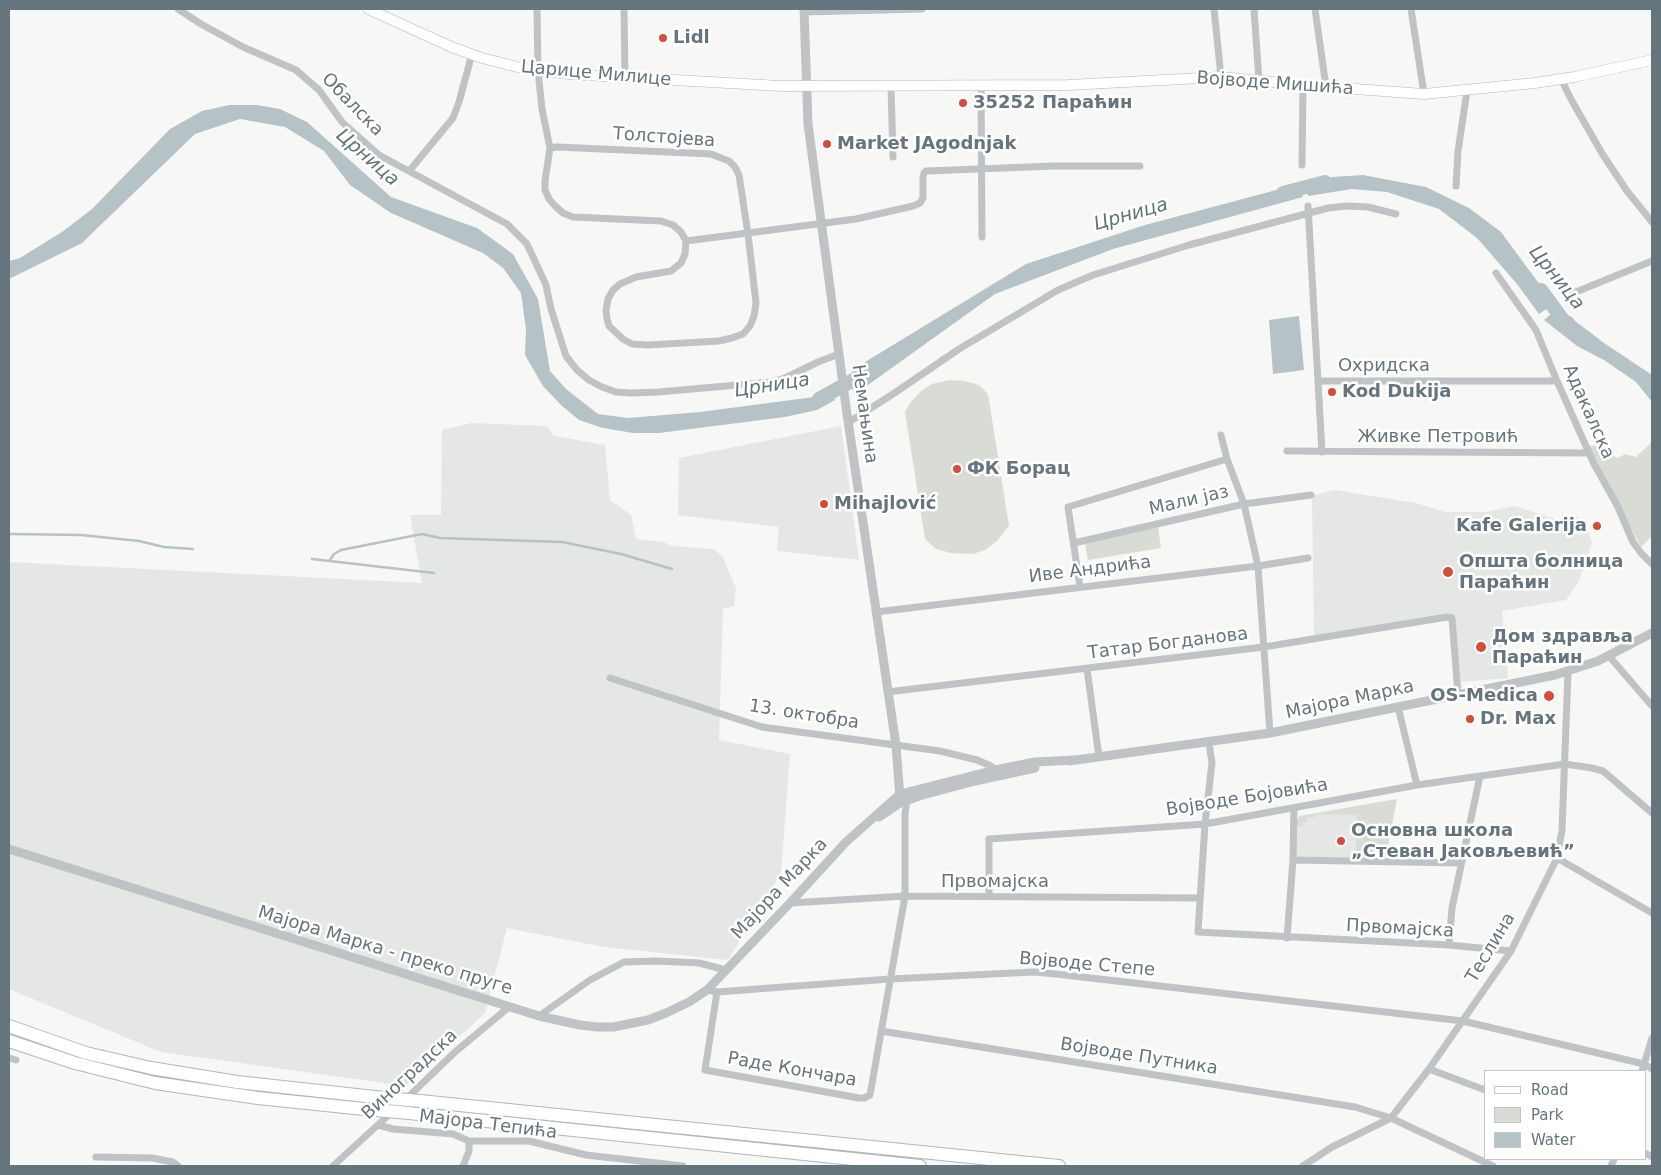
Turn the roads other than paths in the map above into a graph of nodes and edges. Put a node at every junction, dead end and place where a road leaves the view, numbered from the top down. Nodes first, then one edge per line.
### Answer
1 (178, 9) edge
2 (368, 9) edge
3 (537, 9) edge
4 (624, 9) edge
5 (905, 9) edge
6 (922, 9) edge
7 (1214, 9) edge
8 (1254, 9) edge
9 (1315, 9) edge
10 (1411, 9) edge
11 (804, 10) edge
12 (472, 54) junction
13 (1652, 60) edge
14 (538, 71) junction
15 (1220, 77) junction
16 (625, 78) junction
17 (1562, 79) junction
18 (1259, 81) junction
19 (1304, 85) junction
20 (981, 86) junction
21 (806, 87) junction
22 (891, 87) junction
23 (1326, 87) junction
24 (1468, 91) junction
25 (1424, 94) junction
26 (550, 148) junction
27 (893, 158) dead end
28 (1302, 165) dead end
29 (1140, 166) dead end
30 (982, 168) junction
31 (410, 170) junction
32 (1456, 186) dead end
33 (1309, 210) junction
34 (1396, 214) dead end
35 (1652, 222) edge
36 (822, 224) junction
37 (748, 234) junction
38 (982, 237) dead end
39 (686, 241) junction
40 (1652, 261) edge
41 (1496, 273) dead end
42 (1566, 296) dead end
43 (840, 357) junction
44 (1318, 381) junction
45 (1557, 381) junction
46 (848, 418) junction
47 (1221, 435) dead end
48 (1287, 451) dead end
49 (1322, 452) junction
50 (1589, 453) junction
51 (1227, 459) junction
52 (1312, 495) dead end
53 (1244, 504) junction
54 (1074, 543) junction
55 (1308, 558) dead end
56 (1652, 564) edge
57 (1258, 566) junction
58 (1080, 587) junction
59 (876, 612) junction
60 (1652, 634) edge
61 (1264, 647) junction
62 (1609, 656) junction
63 (1087, 669) junction
64 (1568, 672) junction
65 (610, 678) dead end
66 (887, 692) junction
67 (1458, 695) junction
68 (1652, 706) edge
69 (1398, 707) junction
70 (1270, 733) junction
71 (1209, 742) junction
72 (896, 744) junction
73 (1099, 756) junction
74 (1075, 760) junction
75 (1565, 764) junction
76 (995, 770) junction
77 (1480, 776) junction
78 (1417, 784) junction
79 (903, 797) junction
80 (1294, 808) junction
81 (1652, 814) edge
82 (1205, 824) junction
83 (9, 849) edge
84 (1557, 858) junction
85 (1293, 860) junction
86 (1461, 863) junction
87 (905, 896) junction
88 (989, 897) junction
89 (1200, 898) junction
90 (790, 903) junction
91 (1652, 913) edge
92 (1287, 938) junction
93 (1449, 946) junction
94 (1511, 951) junction
95 (738, 957) joint
96 (726, 970) junction
97 (890, 979) junction
98 (712, 991) junction
99 (509, 1007) junction
100 (538, 1016) junction
101 (1463, 1021) junction
102 (9, 1026) edge
103 (881, 1031) junction
104 (1652, 1038) edge
105 (9, 1040) edge
106 (1429, 1068) junction
107 (1643, 1068) edge
108 (1652, 1069) edge
109 (1484, 1090) edge
110 (1391, 1118) junction
111 (378, 1125) junction
112 (469, 1141) junction
113 (96, 1157) dead end
114 (178, 1166) edge
115 (333, 1166) edge
116 (463, 1166) edge
117 (683, 1166) edge
118 (920, 1166) edge
119 (1059, 1166) edge
120 (1303, 1166) edge
121 (1493, 1166) edge

1 - 31 street, Обалска
2 - 12 main road, Царице Милице
3 - 14 street
4 - 16 street
5 - 6 street
5 - 11 street
7 - 15 street
8 - 18 street
9 - 23 street
10 - 25 street
11 - 21 street, Немањина
12 - 14 main road, Царице Милице
12 - 31 street
13 - 17 main road, Војводе Мишића
14 - 16 main road, Царице Милице
14 - 26 street
15 - 18 main road, Војводе Мишића
15 - 20 main road, Војводе Мишића
16 - 21 main road, Царице Милице
17 - 24 main road, Војводе Мишића
17 - 35 street
18 - 19 main road, Војводе Мишића
19 - 23 main road, Војводе Мишића
19 - 28 street
20 - 22 main road, Војводе Мишића
20 - 30 street
21 - 22 main road, Војводе Мишића
21 - 36 street, Немањина
22 - 27 street
23 - 25 main road, Војводе Мишића
24 - 25 main road, Војводе Мишића
24 - 32 street
26 - 37 street, Толстојева
26 - 39 street
29 - 30 street
30 - 36 street
30 - 38 street
31 - 43 street, Обалска
33 - 34 street
33 - 44 street, Охридска
33 - 46 street
36 - 37 street
36 - 43 street, Немањина
37 - 39 street
37 - 39 street, Толстојева
40 - 42 street
41 - 45 street, Адакалска
43 - 46 street, Немањина
44 - 45 street, Охридска
44 - 49 street
45 - 50 street, Адакалска
46 - 59 street, Немањина
47 - 51 street
48 - 49 street, Живке Петровић
49 - 50 street, Живке Петровић
50 - 56 street, Адакалска
51 - 53 street
51 - 54 street
52 - 53 street, Мали јаз
53 - 54 street, Мали јаз
53 - 57 street
54 - 58 street
55 - 57 street, Иве Андрића
57 - 58 street, Иве Андрића
57 - 61 street
58 - 59 street, Иве Андрића
59 - 66 street, Немањина
60 - 62 street, Мајора Марка
61 - 63 street, Татар Богданова
61 - 67 street, Татар Богданова
61 - 70 street
62 - 64 street, Мајора Марка
62 - 68 street
63 - 66 street, Татар Богданова
63 - 73 street
64 - 67 street, Мајора Марка
64 - 75 street, Теслина
65 - 72 street, 13. октобра
66 - 72 street, Немањина
67 - 69 street, Мајора Марка
69 - 70 street, Мајора Марка
69 - 78 street
70 - 71 street, Мајора Марка
71 - 73 street, Мајора Марка
71 - 82 street
72 - 76 street, 13. октобра
72 - 79 street, Немањина
73 - 74 street, Мајора Марка
74 - 76 street, Мајора Марка
74 - 79 street, Мајора Марка
75 - 77 street, Војводе Бојовића
75 - 81 street, Војводе Бојовића
75 - 84 street, Теслина
76 - 79 street, Мајора Марка
77 - 78 street, Војводе Бојовића
77 - 86 street
78 - 80 street, Војводе Бојовића
79 - 87 street, Раде Кончара
79 - 90 street, Мајора Марка
80 - 82 street, Војводе Бојовића
80 - 85 street
82 - 88 street, Војводе Бојовића
82 - 89 street
83 - 99 street, Мајора Марка - преко пруге
84 - 91 street
84 - 94 street, Теслина
85 - 86 street
85 - 92 street
86 - 93 street
87 - 88 street, Првомајска
87 - 90 street, Првомајска
87 - 97 street, Раде Кончара
88 - 89 street, Првомајска
89 - 92 street, Првомајска
90 - 95 street, Мајора Марка
92 - 93 street, Првомајска
93 - 94 street, Првомајска
94 - 101 street, Теслина
95 - 96 street, Мајора Марка - преко пруге
96 - 98 street, Мајора Марка - преко пруге
96 - 100 street
97 - 98 street, Војводе Степе
97 - 101 street, Војводе Степе
97 - 103 street, Раде Кончара
98 - 100 street, Мајора Марка - преко пруге
98 - 103 street, Раде Кончара
99 - 100 street, Мајора Марка - преко пруге
99 - 111 street, Виноградска
101 - 106 street, Теслина
101 - 107 street, Војводе Степе
102 - 119 highway, bridge
103 - 110 street, Војводе Путника
104 - 107 street
105 - 118 highway, bridge
106 - 109 street
106 - 110 street, Теслина
107 - 108 street, Војводе Степе
110 - 120 street, Теслина
110 - 121 street, Војводе Путника
111 - 112 street, Мајора Тепића
111 - 115 street, Виноградска
112 - 116 street
112 - 117 street, Мајора Тепића
113 - 114 street

